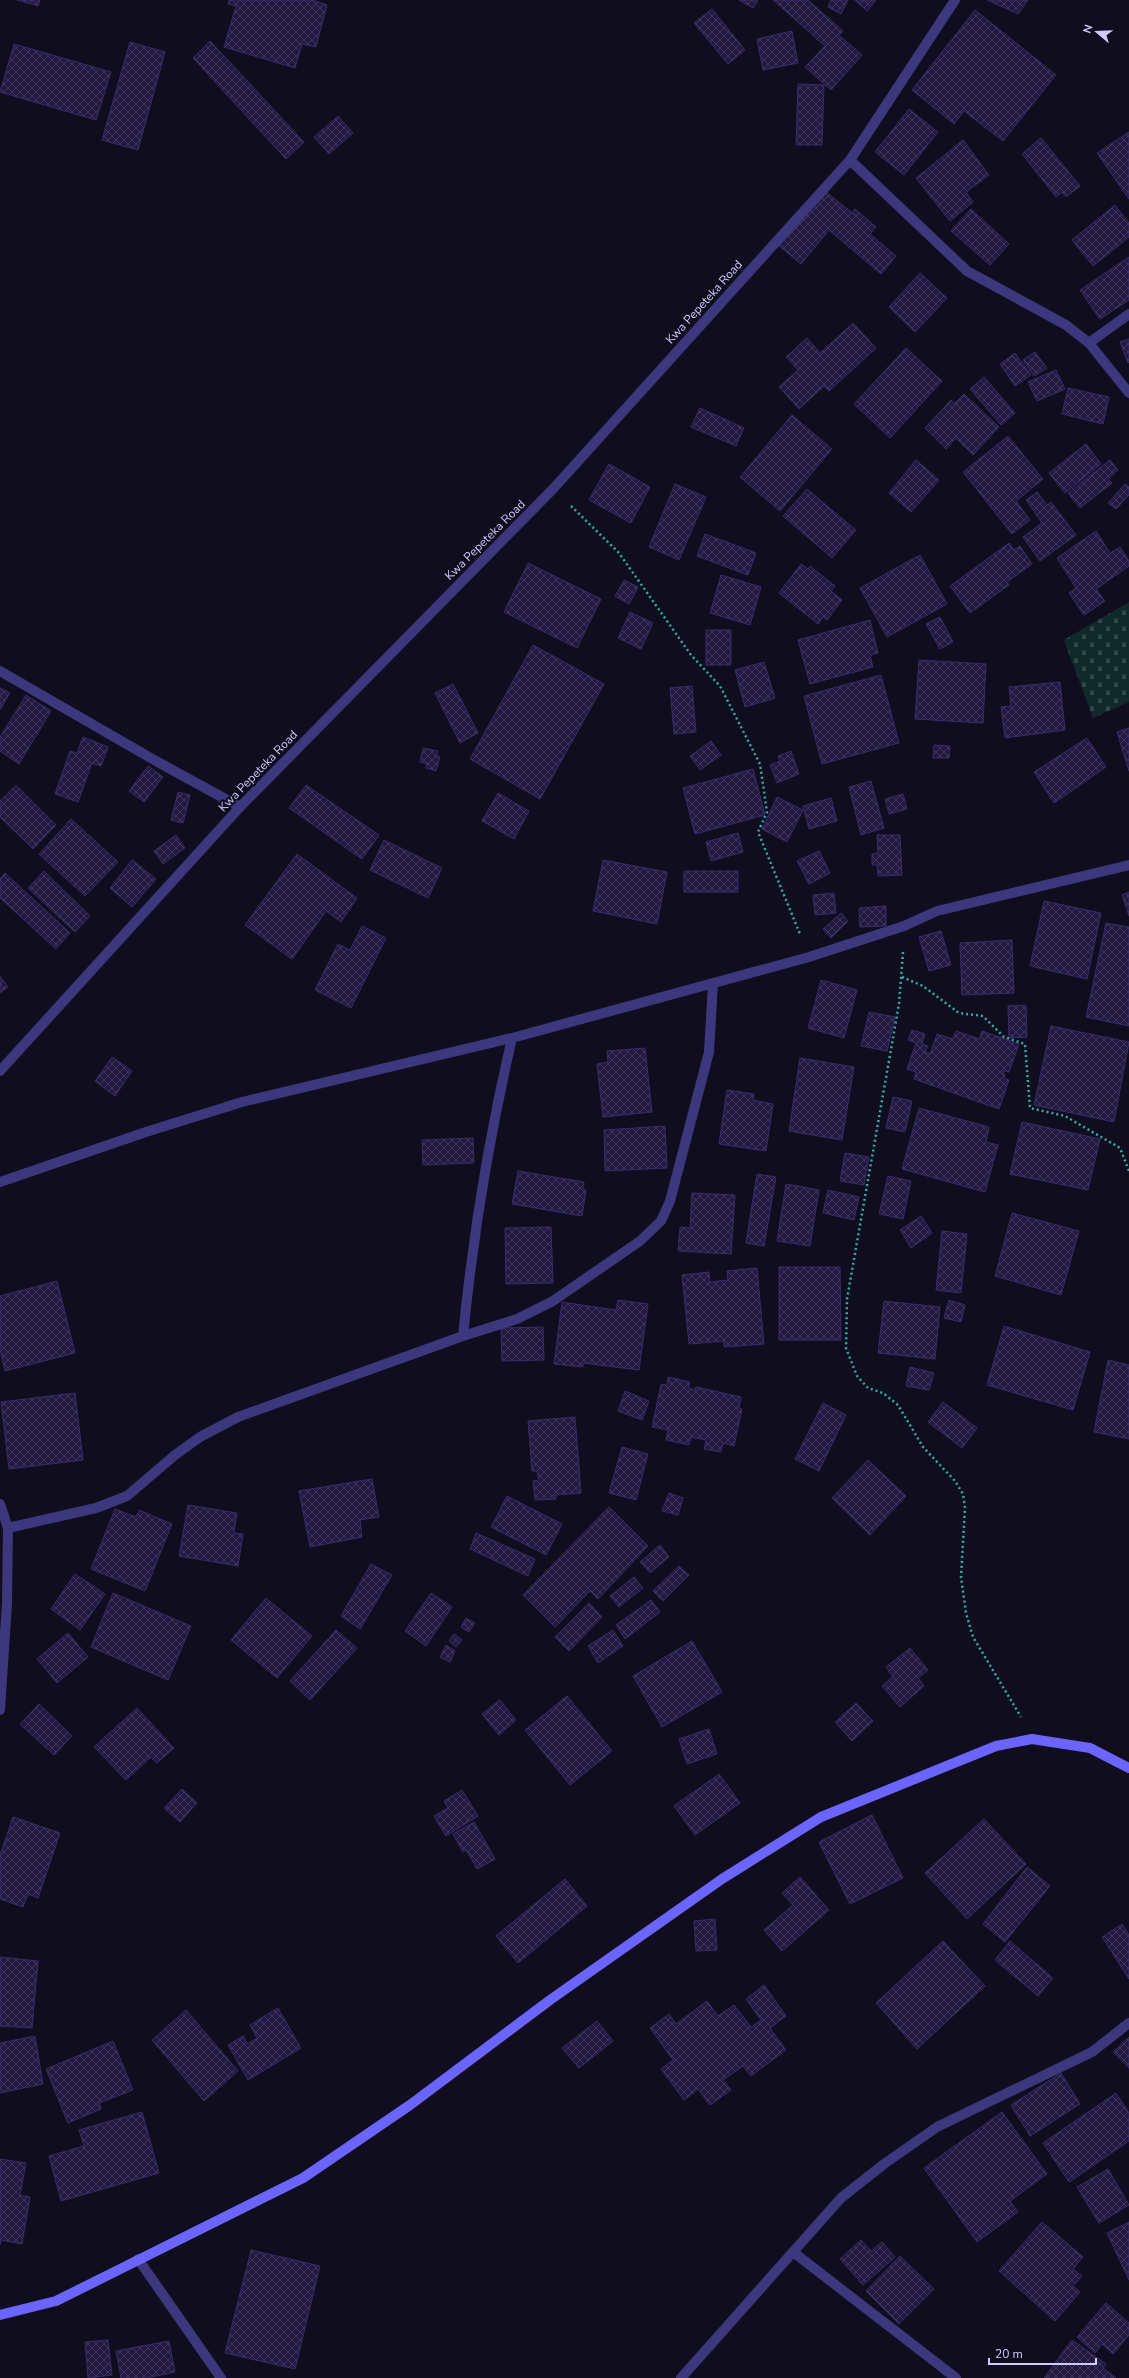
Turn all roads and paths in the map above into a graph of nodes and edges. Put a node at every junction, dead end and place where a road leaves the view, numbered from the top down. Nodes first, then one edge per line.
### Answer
1 (955, 0) edge
2 (850, 160) junction
3 (1129, 314) edge
4 (1089, 343) junction
5 (1129, 393) edge
6 (553, 489) junction
7 (0, 671) edge
8 (240, 806) junction
9 (1129, 865) edge
10 (904, 926) junction
11 (809, 957) junction
12 (902, 976) junction
13 (713, 983) junction
14 (512, 1038) junction
15 (0, 1071) edge
16 (1129, 1171) edge
17 (0, 1182) edge
18 (463, 1336) junction
19 (0, 1504) edge
20 (8, 1528) junction
21 (0, 1710) edge
22 (1032, 1739) junction
23 (1129, 1768) edge
24 (1129, 2023) edge
25 (793, 2252) junction
26 (138, 2259) junction
27 (0, 2315) edge
28 (220, 2378) edge
29 (681, 2378) edge
30 (956, 2378) edge

1 - 2 street, Kwa Pepeteka Road
2 - 4 street
2 - 6 street, Kwa Pepeteka Road
3 - 4 street
4 - 5 street
6 - 8 street, Kwa Pepeteka Road
6 - 11 path
7 - 8 street
8 - 15 street, Kwa Pepeteka Road
9 - 10 street
10 - 11 street
10 - 12 path
11 - 13 street
12 - 16 path
12 - 22 path
13 - 14 street
13 - 18 street
14 - 17 street
14 - 18 street
18 - 20 street
19 - 20 street
20 - 21 street
22 - 23 street
22 - 26 street
24 - 25 street
25 - 29 street
25 - 30 street
26 - 27 street
26 - 28 street

